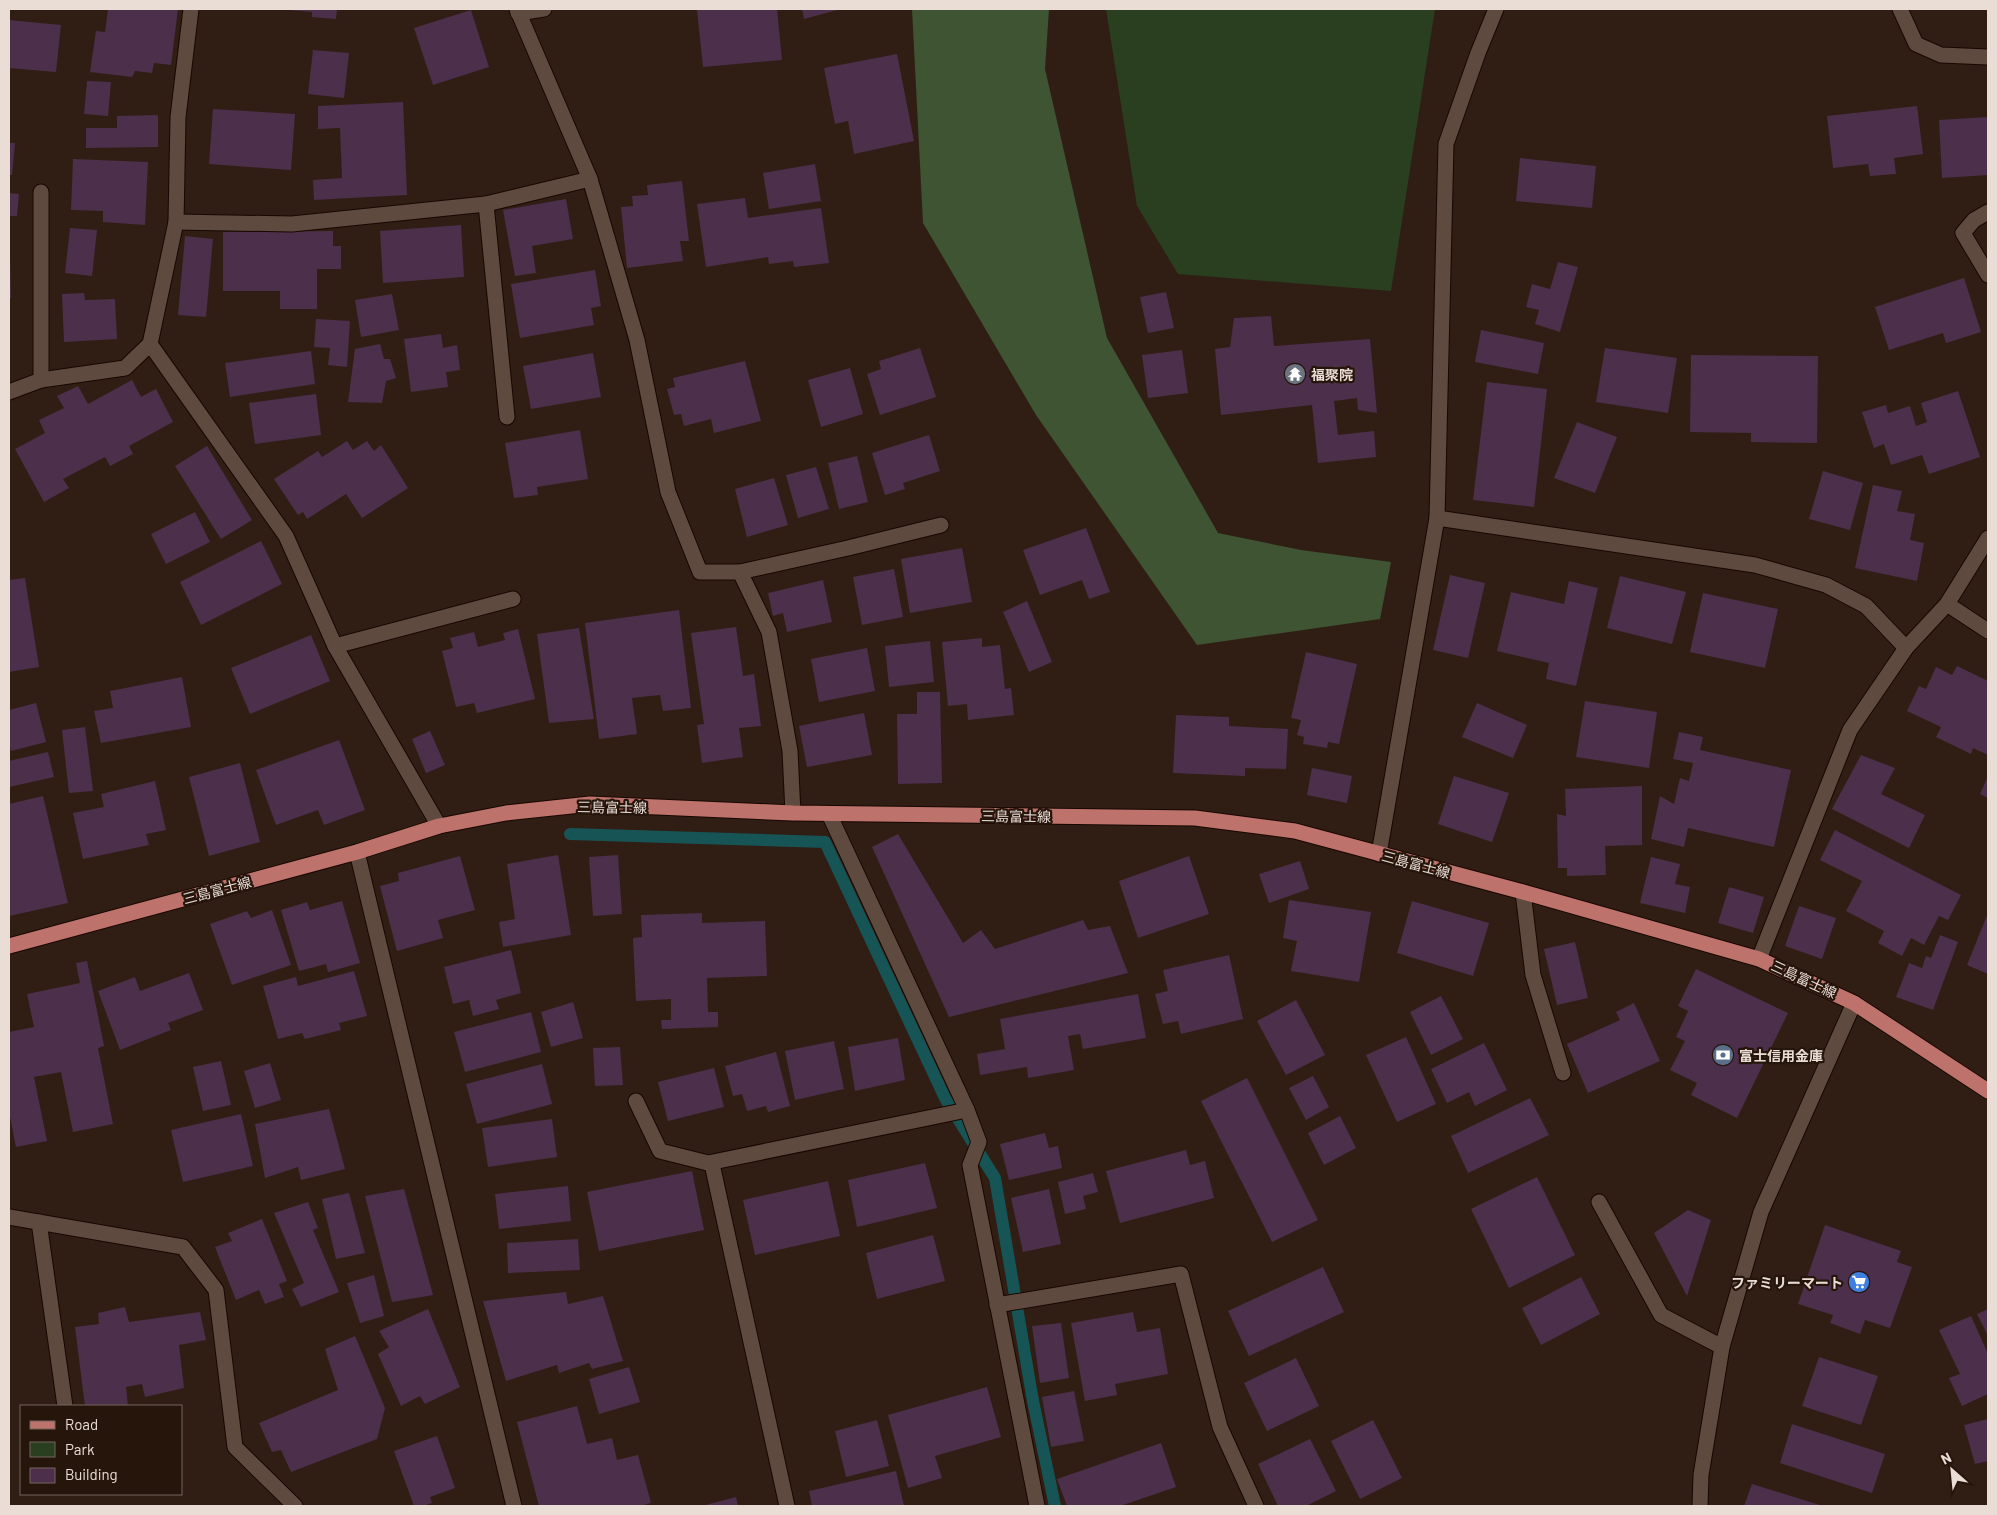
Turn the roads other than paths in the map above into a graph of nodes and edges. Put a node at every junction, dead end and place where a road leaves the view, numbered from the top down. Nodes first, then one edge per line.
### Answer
1 (191, 9) edge
2 (544, 9) edge
3 (1496, 9) edge
4 (1900, 9) edge
5 (517, 11) edge
6 (1988, 57) edge
7 (590, 179) junction
8 (41, 192) dead end
9 (486, 204) junction
10 (1988, 212) edge
11 (176, 222) junction
12 (1988, 275) edge
13 (150, 344) junction
14 (41, 380) junction
15 (9, 392) edge
16 (507, 416) dead end
17 (1437, 518) junction
18 (941, 525) dead end
19 (1988, 538) edge
20 (740, 572) junction
21 (512, 599) dead end
22 (1947, 604) junction
23 (1988, 631) edge
24 (335, 646) junction
25 (1906, 648) junction
26 (793, 813) junction
27 (829, 814) junction
28 (439, 826) junction
29 (357, 852) junction
30 (1379, 854) junction
31 (1524, 892) junction
32 (9, 946) edge
33 (1759, 959) junction
34 (1854, 1003) junction
35 (1563, 1073) dead end
36 (1988, 1091) edge
37 (636, 1101) dead end
38 (967, 1110) junction
39 (708, 1163) junction
40 (1599, 1202) dead end
41 (9, 1217) edge
42 (39, 1222) junction
43 (998, 1305) junction
44 (1722, 1347) junction
45 (65, 1405) edge
46 (296, 1506) edge
47 (514, 1506) edge
48 (787, 1506) edge
49 (1037, 1506) edge
50 (1256, 1506) edge
51 (1700, 1506) edge

1 - 11 street
2 - 5 street
3 - 17 street
4 - 6 street
5 - 7 street
7 - 9 street
7 - 20 street
8 - 14 street
9 - 11 street
9 - 16 street
10 - 12 street
11 - 13 street
13 - 14 street
13 - 24 street
14 - 15 street
17 - 25 street
17 - 30 street
18 - 20 street
19 - 22 street
20 - 26 street
21 - 24 street
22 - 23 street
22 - 25 street
24 - 28 street
25 - 33 street
26 - 27 main road, 三島富士線
26 - 28 main road, 三島富士線
27 - 30 main road, 三島富士線
27 - 38 street
28 - 29 main road, 三島富士線
29 - 32 main road, 三島富士線
29 - 47 street
30 - 31 main road, 三島富士線
31 - 33 main road, 三島富士線
31 - 35 street
33 - 34 main road, 三島富士線
34 - 36 main road, 三島富士線
34 - 44 street
37 - 39 street
38 - 39 street
38 - 43 street
39 - 48 street
40 - 44 street
41 - 42 street
42 - 45 street
42 - 46 street
43 - 49 street
43 - 50 street
44 - 51 street

